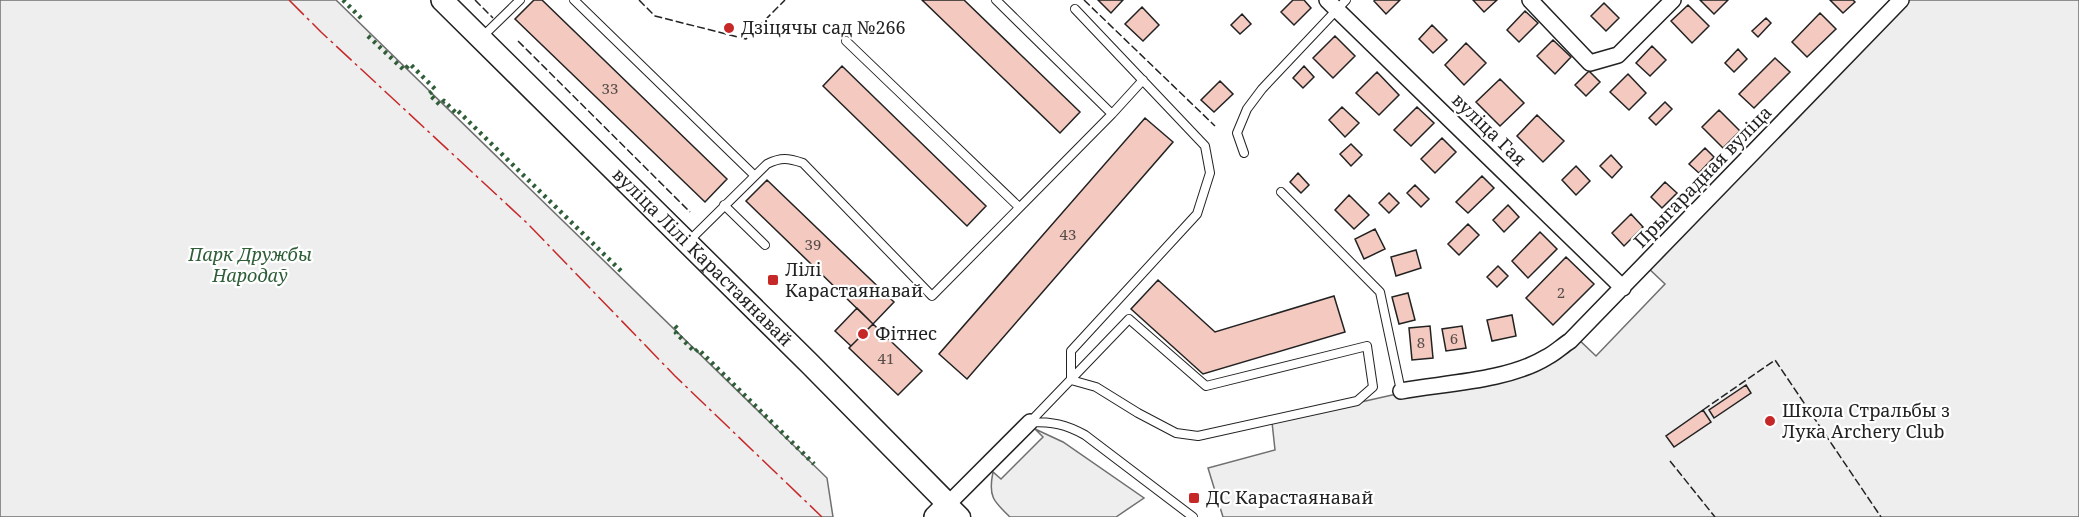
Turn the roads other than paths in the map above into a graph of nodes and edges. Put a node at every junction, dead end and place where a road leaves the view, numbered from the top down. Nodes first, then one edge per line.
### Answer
1 (442, 0) edge
2 (520, 0) edge
3 (574, 0) edge
4 (996, 0) edge
5 (1530, 0) edge
6 (1673, 0) edge
7 (1901, 0) edge
8 (1337, 3) edge
9 (1075, 9) dead end
10 (480, 39) junction
11 (846, 41) dead end
12 (1143, 80) junction
13 (1112, 114) junction
14 (1244, 153) dead end
15 (754, 175) junction
16 (1281, 192) dead end
17 (724, 204) junction
18 (1019, 207) junction
19 (688, 242) junction
20 (765, 245) dead end
21 (1623, 288) junction
22 (1071, 381) junction
23 (1401, 391) joint
24 (1030, 423) junction
25 (948, 513) edge
26 (1193, 517) edge

1 - 10 main road, вуліца Лілі Карастаянавай
2 - 10 lane
3 - 15 lane
4 - 13 lane
5 - 6 street
7 - 21 street, Прыгарадная вуліца
8 - 14 lane
8 - 21 street, вуліца Гая
9 - 12 lane
10 - 19 main road, вуліца Лілі Карастаянавай
11 - 18 lane
12 - 13 lane
12 - 22 lane
13 - 18 lane
15 - 17 lane
15 - 18 lane
16 - 23 lane
17 - 19 lane
17 - 20 lane
19 - 25 main road, вуліца Лілі Карастаянавай
21 - 23 street, Прыгарадная вуліца
22 - 22 lane
22 - 24 lane
24 - 25 street
24 - 26 lane

